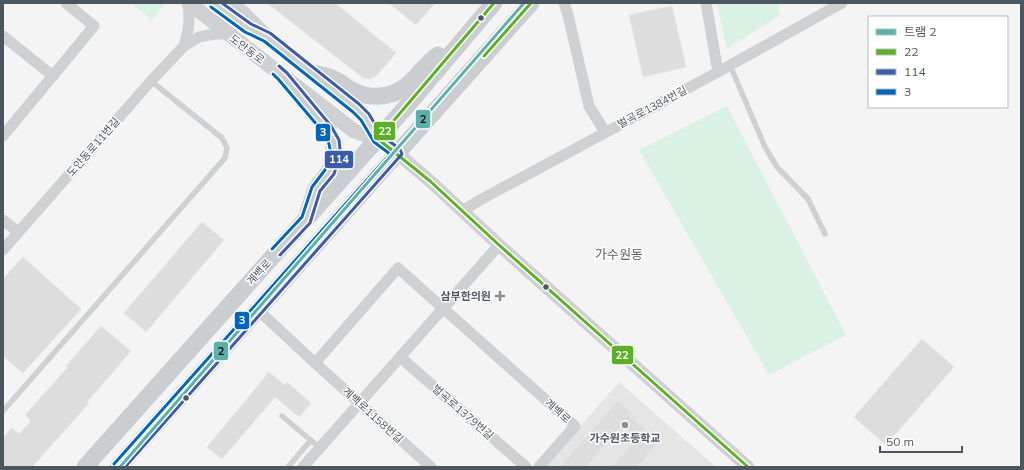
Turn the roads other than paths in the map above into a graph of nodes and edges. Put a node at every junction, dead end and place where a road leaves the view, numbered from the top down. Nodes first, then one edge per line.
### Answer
1 (66, 3) edge
2 (188, 3) edge
3 (214, 3) edge
4 (230, 3) edge
5 (494, 3) edge
6 (531, 3) edge
7 (564, 3) edge
8 (706, 3) edge
9 (842, 3) edge
10 (242, 9) edge
11 (229, 34) junction
12 (3, 36) edge
13 (267, 37) junction
14 (463, 38) junction
15 (184, 46) junction
16 (730, 65) junction
17 (718, 72) junction
18 (313, 73) junction
19 (53, 76) junction
20 (283, 76) junction
21 (151, 81) junction
22 (7, 123) edge
23 (605, 132) junction
24 (3, 136) edge
25 (378, 139) junction
26 (397, 153) junction
27 (462, 211) junction
28 (3, 220) edge
29 (306, 220) junction
30 (18, 232) junction
31 (825, 234) dead end
32 (499, 245) junction
33 (3, 250) edge
34 (444, 308) junction
35 (258, 310) junction
36 (400, 357) junction
37 (315, 363) junction
38 (359, 403) junction
39 (3, 411) edge
40 (282, 416) dead end
41 (311, 440) junction
42 (320, 448) junction
43 (85, 467) edge
44 (118, 467) edge
45 (288, 467) edge
46 (304, 467) edge
47 (431, 467) edge
48 (526, 467) edge
49 (539, 467) edge
50 (748, 467) edge

1 - 19 street
2 - 11 main road, 도안동로
2 - 15 street
3 - 13 lane
4 - 10 main road, 도안동로
5 - 14 main road, 계백로
6 - 26 main road
7 - 23 street
8 - 17 street
9 - 16 street, 벌곡로1384번길
10 - 13 main road, 도안동로
11 - 15 street
11 - 20 main road, 도안동로
12 - 19 street
13 - 18 main road, 도안동로
14 - 18 main road
14 - 25 main road, 계백로
15 - 21 street, 도안동로11번길
16 - 17 street, 벌곡로1384번길
16 - 31 lane
17 - 23 street, 벌곡로1384번길
18 - 25 main road, 도안동로
19 - 22 street
20 - 25 main road, 도안동로
20 - 29 main road
21 - 30 street, 도안동로11번길
21 - 39 lane
22 - 24 street
23 - 27 street, 벌곡로1384번길
25 - 26 main road
25 - 29 main road, 계백로
26 - 27 street
26 - 35 main road
27 - 32 street
28 - 30 street
29 - 43 main road, 계백로
30 - 33 street, 도안동로11번길
32 - 34 street
32 - 50 street
34 - 36 street
34 - 37 street, 계백로
34 - 49 street, 계백로
35 - 37 street, 계백로1158번길
35 - 44 main road
36 - 38 street
36 - 48 street, 벌곡로1379번길
37 - 38 street, 계백로1158번길
38 - 42 street
38 - 47 street, 계백로1158번길
40 - 41 lane
41 - 42 lane
41 - 45 lane
42 - 46 street

